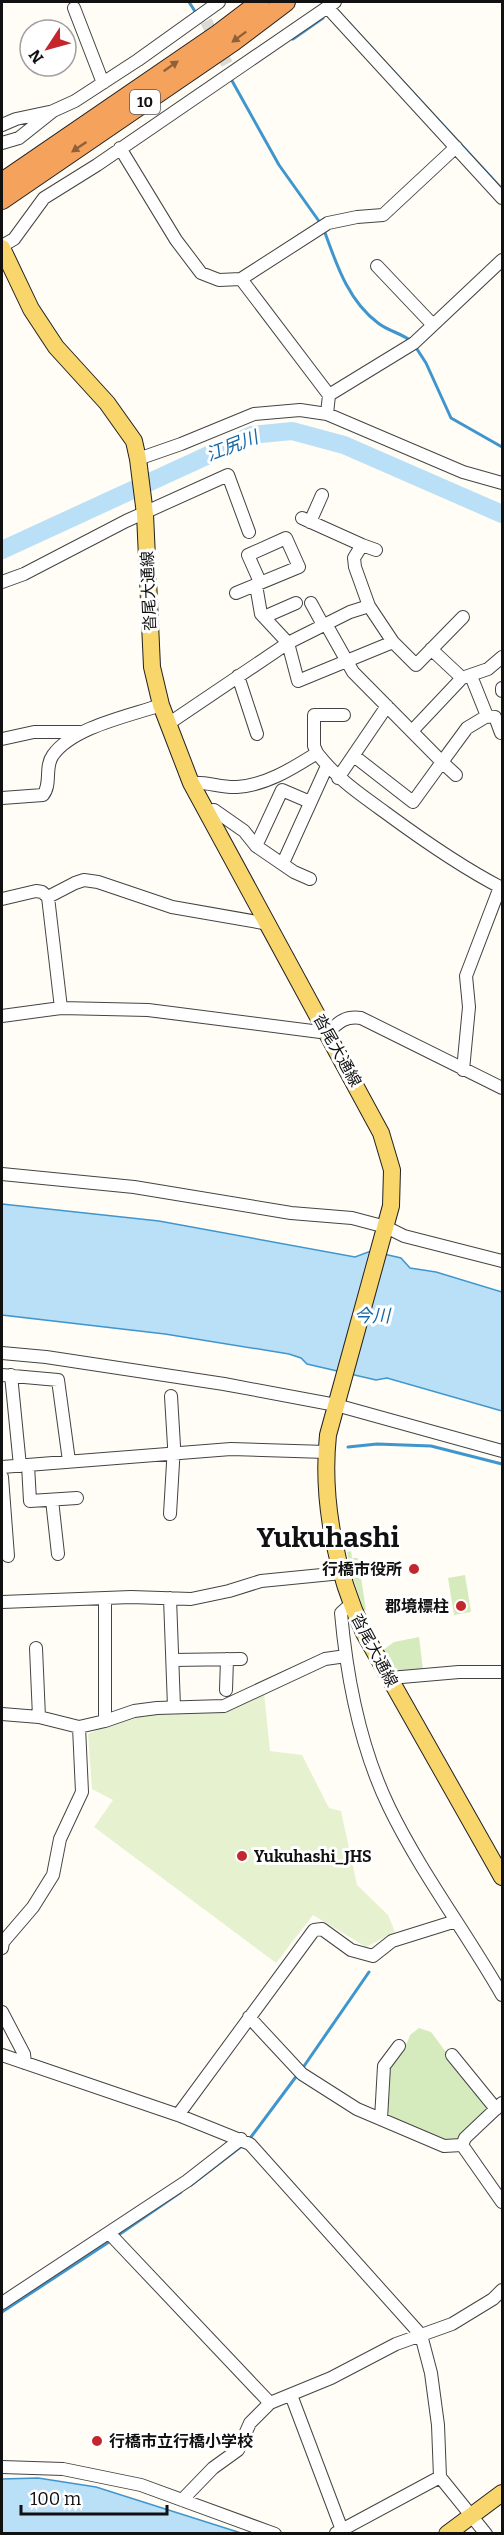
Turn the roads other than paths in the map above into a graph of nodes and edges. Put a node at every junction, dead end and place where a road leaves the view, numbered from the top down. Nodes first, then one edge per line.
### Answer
1 (219, 2) edge
2 (260, 2) edge
3 (286, 2) edge
4 (331, 4) edge
5 (74, 8) dead end
6 (103, 83) junction
7 (53, 111) junction
8 (16, 118) junction
9 (2, 125) edge
10 (19, 138) junction
11 (2, 143) edge
12 (456, 147) junction
13 (120, 148) junction
14 (2, 182) edge
15 (502, 198) edge
16 (2, 200) edge
17 (2, 247) edge
18 (502, 260) edge
19 (377, 266) dead end
20 (241, 279) junction
21 (433, 325) junction
22 (329, 395) junction
23 (327, 414) junction
24 (138, 459) junction
25 (502, 483) edge
26 (322, 495) dead end
27 (145, 514) junction
28 (249, 532) dead end
29 (362, 545) junction
30 (376, 550) dead end
31 (2, 582) edge
32 (236, 593) dead end
33 (296, 603) dead end
34 (311, 603) dead end
35 (369, 606) junction
36 (264, 617) junction
37 (463, 617) dead end
38 (325, 625) junction
39 (393, 642) junction
40 (288, 643) junction
41 (431, 649) junction
42 (502, 657) edge
43 (345, 661) junction
44 (238, 676) junction
45 (467, 677) junction
46 (162, 705) junction
47 (387, 706) junction
48 (344, 715) dead end
49 (487, 716) junction
50 (168, 724) junction
51 (412, 731) junction
52 (80, 732) junction
53 (502, 733) edge
54 (257, 734) dead end
55 (2, 739) edge
56 (317, 753) junction
57 (354, 756) junction
58 (442, 762) junction
59 (327, 766) junction
60 (456, 775) dead end
61 (338, 778) junction
62 (191, 783) junction
63 (2, 798) edge
64 (310, 802) junction
65 (205, 811) junction
66 (256, 846) junction
67 (283, 863) junction
68 (310, 879) dead end
69 (501, 887) edge
70 (48, 897) junction
71 (2, 898) edge
72 (269, 924) junction
73 (61, 1008) junction
74 (2, 1016) edge
75 (328, 1033) junction
76 (463, 1070) junction
77 (502, 1088) edge
78 (2, 1174) edge
79 (384, 1232) junction
80 (502, 1261) edge
81 (2, 1353) edge
82 (6, 1375) edge
83 (171, 1396) dead end
84 (337, 1397) junction
85 (502, 1451) edge
86 (326, 1452) junction
87 (171, 1453) junction
88 (69, 1461) junction
89 (24, 1465) junction
90 (2, 1467) edge
91 (2, 1477) edge
92 (77, 1498) dead end
93 (52, 1500) junction
94 (170, 1514) dead end
95 (58, 1554) dead end
96 (8, 1556) dead end
97 (342, 1573) junction
98 (105, 1598) junction
99 (170, 1598) junction
100 (2, 1602) edge
101 (351, 1604) junction
102 (36, 1648) dead end
103 (346, 1656) junction
104 (226, 1659) junction
105 (241, 1659) dead end
106 (173, 1660) junction
107 (502, 1672) edge
108 (390, 1678) junction
109 (226, 1690) dead end
110 (174, 1707) junction
111 (2, 1714) edge
112 (39, 1717) junction
113 (105, 1721) junction
114 (80, 1727) junction
115 (502, 1877) edge
116 (456, 1921) junction
117 (2, 1948) edge
118 (502, 1995) edge
119 (2, 2012) edge
120 (249, 2017) junction
121 (399, 2046) dead end
122 (2, 2055) edge
123 (452, 2055) dead end
124 (26, 2063) junction
125 (499, 2106) edge
126 (178, 2115) junction
127 (381, 2119) junction
128 (241, 2139) junction
129 (462, 2145) junction
130 (502, 2202) edge
131 (110, 2233) junction
132 (502, 2290) edge
133 (2, 2303) edge
134 (421, 2335) junction
135 (291, 2395) junction
136 (270, 2403) junction
137 (2, 2467) edge
138 (440, 2477) junction
139 (502, 2493) edge
140 (182, 2500) junction
141 (470, 2516) junction
142 (338, 2532) edge
143 (275, 2534) edge
144 (447, 2534) edge
145 (486, 2534) edge

1 - 6 street
14 -> 2 highway, 10
3 -> 16 highway, 10
4 - 12 street
4 - 13 street
5 - 6 street
6 - 7 street
7 - 8 street
7 - 10 street
8 - 9 street
8 - 10 street
10 - 11 street
12 - 15 street
12 - 20 street
13 - 17 street
13 - 20 street
17 - 24 main road, 沓尾大通線
18 - 21 street
19 - 21 street
20 - 22 street
21 - 22 street
22 - 23 street
23 - 24 street
23 - 25 street
24 - 27 main road, 沓尾大通線
26 - 29 street
27 - 28 street
27 - 31 street
27 - 46 main road, 沓尾大通線
29 - 30 street
29 - 35 street
32 - 36 street
33 - 36 street
34 - 38 street
35 - 38 street
35 - 39 street
36 - 40 street
37 - 41 street
38 - 40 street
38 - 43 street
39 - 41 street
39 - 43 street
40 - 43 street
40 - 44 street
41 - 45 street
42 - 45 street
43 - 47 street
44 - 50 street
44 - 54 street
45 - 49 street
45 - 51 street
46 - 50 main road, 沓尾大通線
46 - 52 street
47 - 51 street
47 - 57 street
48 - 56 street
49 - 53 street
49 - 58 street
50 - 62 main road, 沓尾大通線
51 - 58 street
52 - 55 street
52 - 63 street
56 - 59 street
56 - 62 street
57 - 58 street
57 - 61 street
58 - 60 street
59 - 61 street
59 - 64 street
61 - 69 street
62 - 65 main road, 沓尾大通線
64 - 66 street
64 - 67 street
65 - 66 street
65 - 72 main road, 沓尾大通線
66 - 67 street
67 - 68 street
69 - 76 street
70 - 71 street
70 - 72 street
70 - 73 street
72 - 75 main road, 沓尾大通線
73 - 74 street
73 - 75 street
75 - 76 street
75 - 79 main road, 沓尾大通線
76 - 77 street
78 - 79 street
79 - 80 street
79 - 84 main road, 沓尾大通線
81 - 84 street
82 - 88 street
82 - 89 street
83 - 87 street
84 - 85 street
84 - 86 main road, 沓尾大通線
86 - 87 street
86 - 97 main road, 沓尾大通線
87 - 88 street
87 - 94 street
88 - 89 street
89 - 90 street
89 - 93 street
91 - 96 street
92 - 93 street
93 - 95 street
97 - 99 street
97 - 101 main road, 沓尾大通線
98 - 99 street
98 - 100 street
98 - 113 street
99 - 106 street
101 - 103 street
101 - 108 main road, 沓尾大通線
102 - 112 street
103 - 110 street
103 - 116 street
104 - 105 street
104 - 106 street
104 - 109 street
106 - 110 street
107 - 108 street
108 - 115 main road, 沓尾大通線
110 - 113 street
111 - 112 street
112 - 114 street
113 - 114 street
114 - 117 street
116 - 118 street
116 - 120 street
119 - 124 street
120 - 126 street
120 - 127 street
121 - 127 street
122 - 124 street
123 - 125 street
124 - 126 street
125 - 129 street
126 - 128 street
127 - 129 street
128 - 131 street
128 - 134 street
129 - 130 street
131 - 133 street
131 - 136 street
132 - 134 street
134 - 135 street
134 - 138 street
135 - 136 street
135 - 142 street
136 - 140 street
137 - 140 street
138 - 141 street
138 - 142 street
139 - 141 main road
140 - 143 street
141 - 144 main road
141 - 145 street

